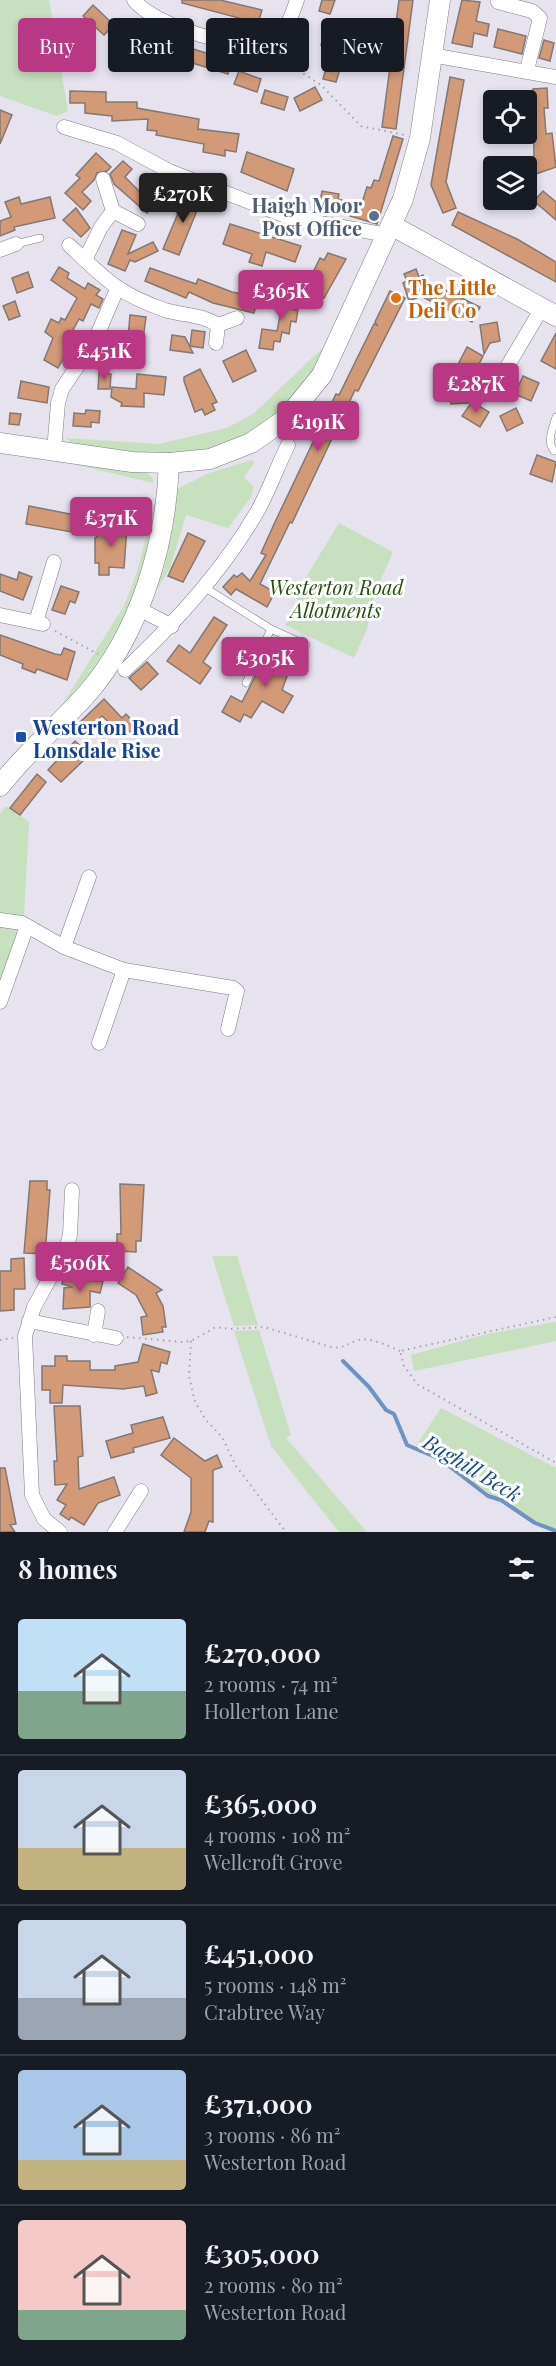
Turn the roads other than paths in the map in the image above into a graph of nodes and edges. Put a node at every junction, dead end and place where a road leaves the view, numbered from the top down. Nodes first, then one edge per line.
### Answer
1 (134, 0) edge
2 (297, 0) edge
3 (440, 0) edge
4 (498, 2) dead end
5 (431, 55) junction
6 (526, 70) junction
7 (556, 77) edge
8 (64, 127) dead end
9 (103, 179) dead end
10 (113, 211) junction
11 (138, 224) dead end
12 (390, 231) junction
13 (40, 237) dead end
14 (16, 244) joint
15 (69, 245) dead end
16 (0, 250) edge
17 (85, 260) junction
18 (117, 289) junction
19 (549, 312) edge
20 (237, 318) dead end
21 (218, 325) junction
22 (216, 343) dead end
23 (494, 389) dead end
24 (556, 417) edge
25 (0, 443) edge
26 (288, 445) dead end
27 (54, 451) junction
28 (554, 451) dead end
29 (169, 463) junction
30 (54, 562) dead end
31 (204, 587) junction
32 (139, 609) junction
33 (0, 615) edge
34 (172, 626) junction
35 (271, 629) junction
36 (306, 645) dead end
37 (118, 665) junction
38 (246, 683) dead end
39 (0, 786) edge
40 (89, 877) dead end
41 (0, 920) edge
42 (27, 926) junction
43 (64, 947) junction
44 (124, 970) junction
45 (0, 1002) edge
46 (228, 1029) dead end
47 (99, 1043) dead end
48 (72, 1190) dead end
49 (98, 1311) dead end
50 (29, 1322) junction
51 (94, 1335) junction
52 (116, 1338) road end
53 (141, 1491) dead end
54 (60, 1532) edge
55 (115, 1532) edge

1 - 2 street
3 - 5 street
4 - 6 street
5 - 6 street
5 - 12 street
6 - 7 street
8 - 12 street
9 - 10 street
10 - 11 street
10 - 17 street
12 - 19 street
12 - 29 street
13 - 14 lane
14 - 16 street
15 - 17 street
17 - 18 street
18 - 21 street
18 - 27 street
19 - 23 street
20 - 21 street
21 - 22 street
24 - 28 lane
25 - 27 street
26 - 31 street
27 - 29 street
29 - 32 street
30 - 33 street
31 - 34 street
31 - 35 lane
32 - 34 street
32 - 37 street
34 - 37 street
35 - 36 lane
35 - 38 lane
37 - 39 street
40 - 43 street
41 - 42 street
42 - 43 street
42 - 45 street
43 - 44 street
44 - 46 street
44 - 47 street
48 - 50 street
49 - 51 street
50 - 51 street
50 - 54 street
51 - 52 street
53 - 55 street

